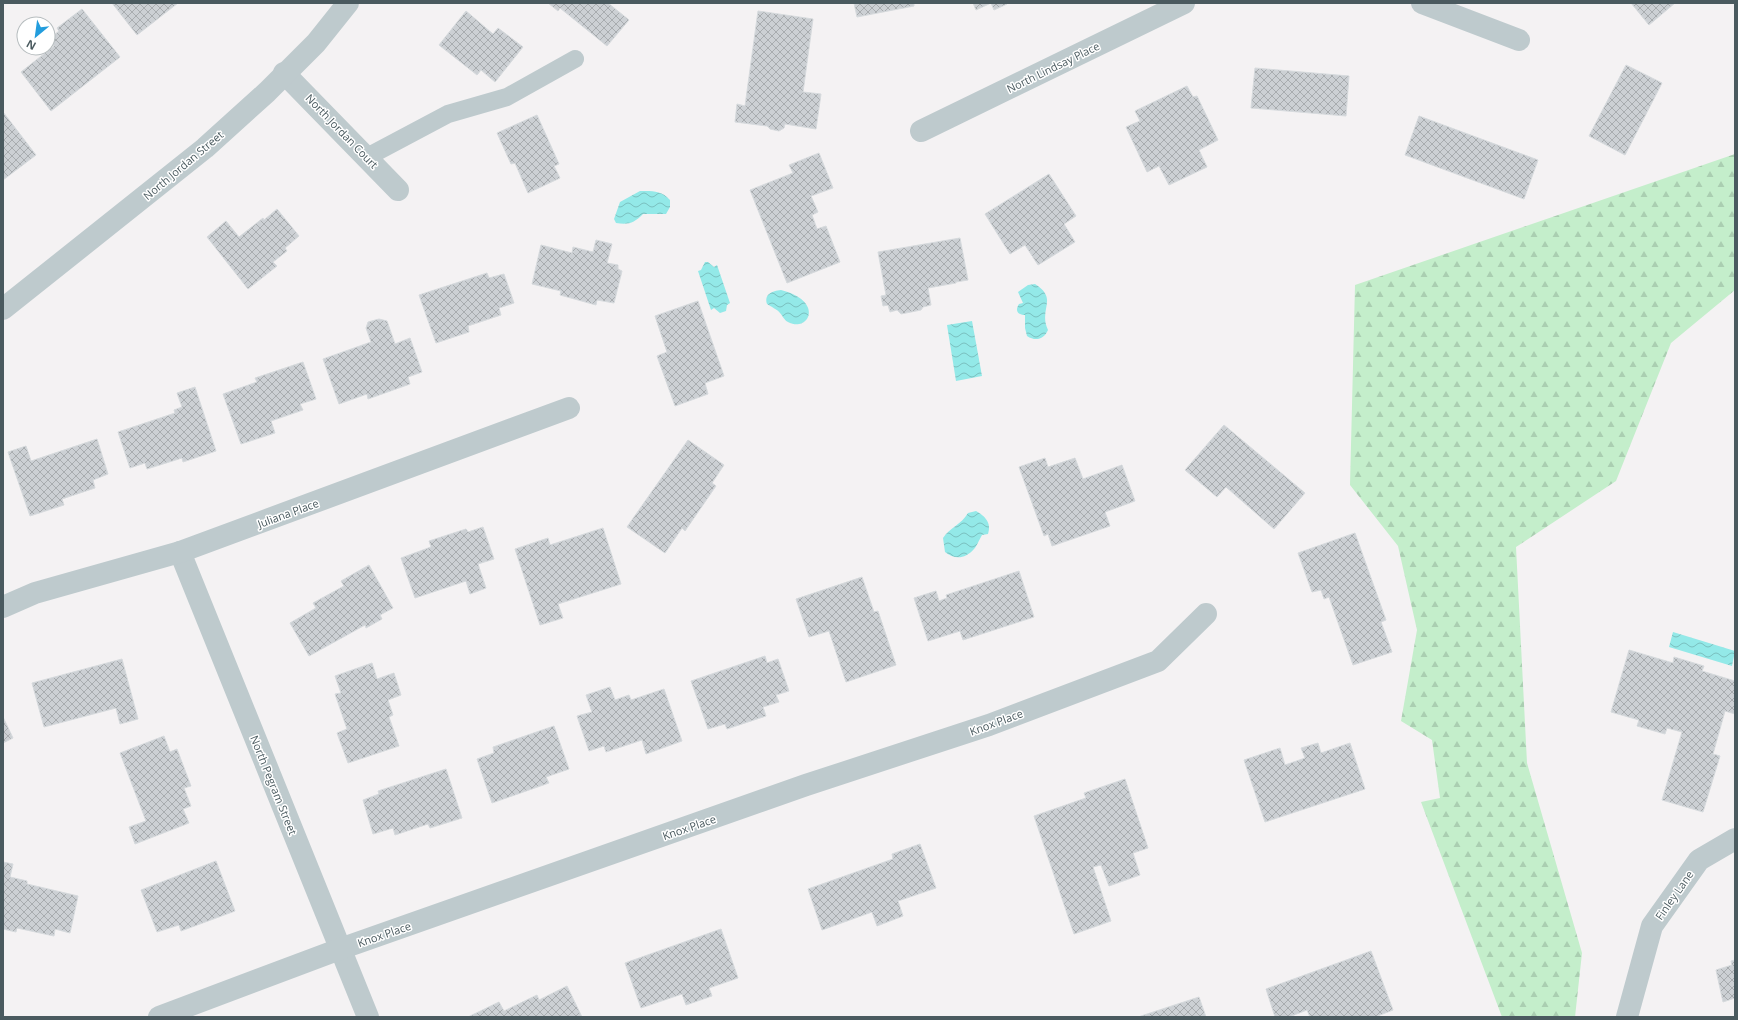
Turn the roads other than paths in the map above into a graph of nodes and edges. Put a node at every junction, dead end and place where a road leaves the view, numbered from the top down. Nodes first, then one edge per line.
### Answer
1 (348, 3) edge
2 (1184, 3) edge
3 (1422, 3) edge
4 (1519, 40) dead end
5 (575, 59) dead end
6 (284, 73) junction
7 (921, 131) dead end
8 (367, 157) junction
9 (398, 190) dead end
10 (3, 310) edge
11 (569, 408) dead end
12 (180, 552) junction
13 (3, 607) edge
14 (1206, 614) dead end
15 (1735, 839) edge
16 (340, 950) junction
17 (159, 1017) edge
18 (368, 1017) edge
19 (1626, 1017) edge

1 - 6 street, North Jordan Street
2 - 7 street, North Lindsay Place
3 - 4 street
5 - 8 lane
6 - 8 street, North Jordan Court
6 - 10 street, North Jordan Street
8 - 9 street, North Jordan Court
11 - 12 street, Juliana Place
12 - 13 street, Juliana Place
12 - 16 street, North Pegram Street
14 - 16 street, Knox Place
15 - 19 street, Finley Lane
16 - 17 street, Knox Place
16 - 18 street, North Pegram Street

